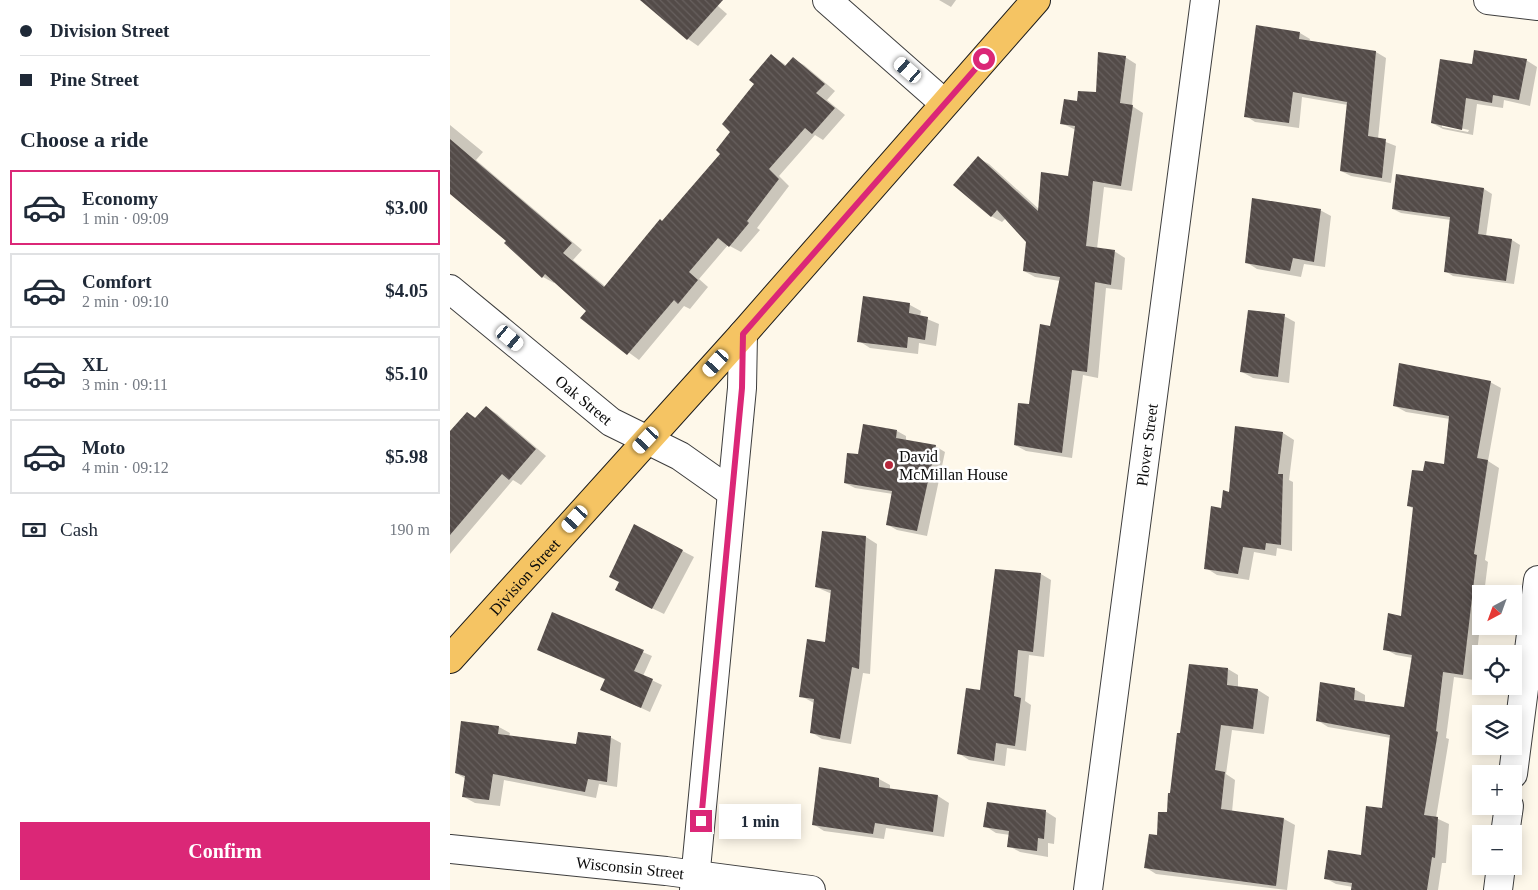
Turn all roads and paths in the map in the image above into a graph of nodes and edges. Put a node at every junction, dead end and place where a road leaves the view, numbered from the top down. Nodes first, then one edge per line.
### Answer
1 (827, 0) edge
2 (1036, 0) edge
3 (1205, 0) edge
4 (1488, 0) edge
5 (1538, 6) edge
6 (944, 102) junction
7 (450, 289) edge
8 (743, 334) junction
9 (646, 440) junction
10 (731, 492) junction
11 (1538, 580) edge
12 (450, 659) edge
13 (1514, 765) edge
14 (450, 849) edge
15 (1500, 875) edge
16 (695, 883) edge
17 (811, 890) edge
18 (1088, 890) edge
19 (1498, 890) edge

1 - 6 street
2 - 6 main road, Division Street
3 - 18 street, Plover Street
4 - 5 street
6 - 8 main road, Division Street
7 - 9 street, Oak Street
8 - 9 main road, Division Street
8 - 10 street
9 - 10 street, Oak Street
9 - 12 main road, Division Street
10 - 16 street
11 - 13 street
14 - 16 street, Wisconsin Street
15 - 19 street
16 - 17 street, Wisconsin Street

